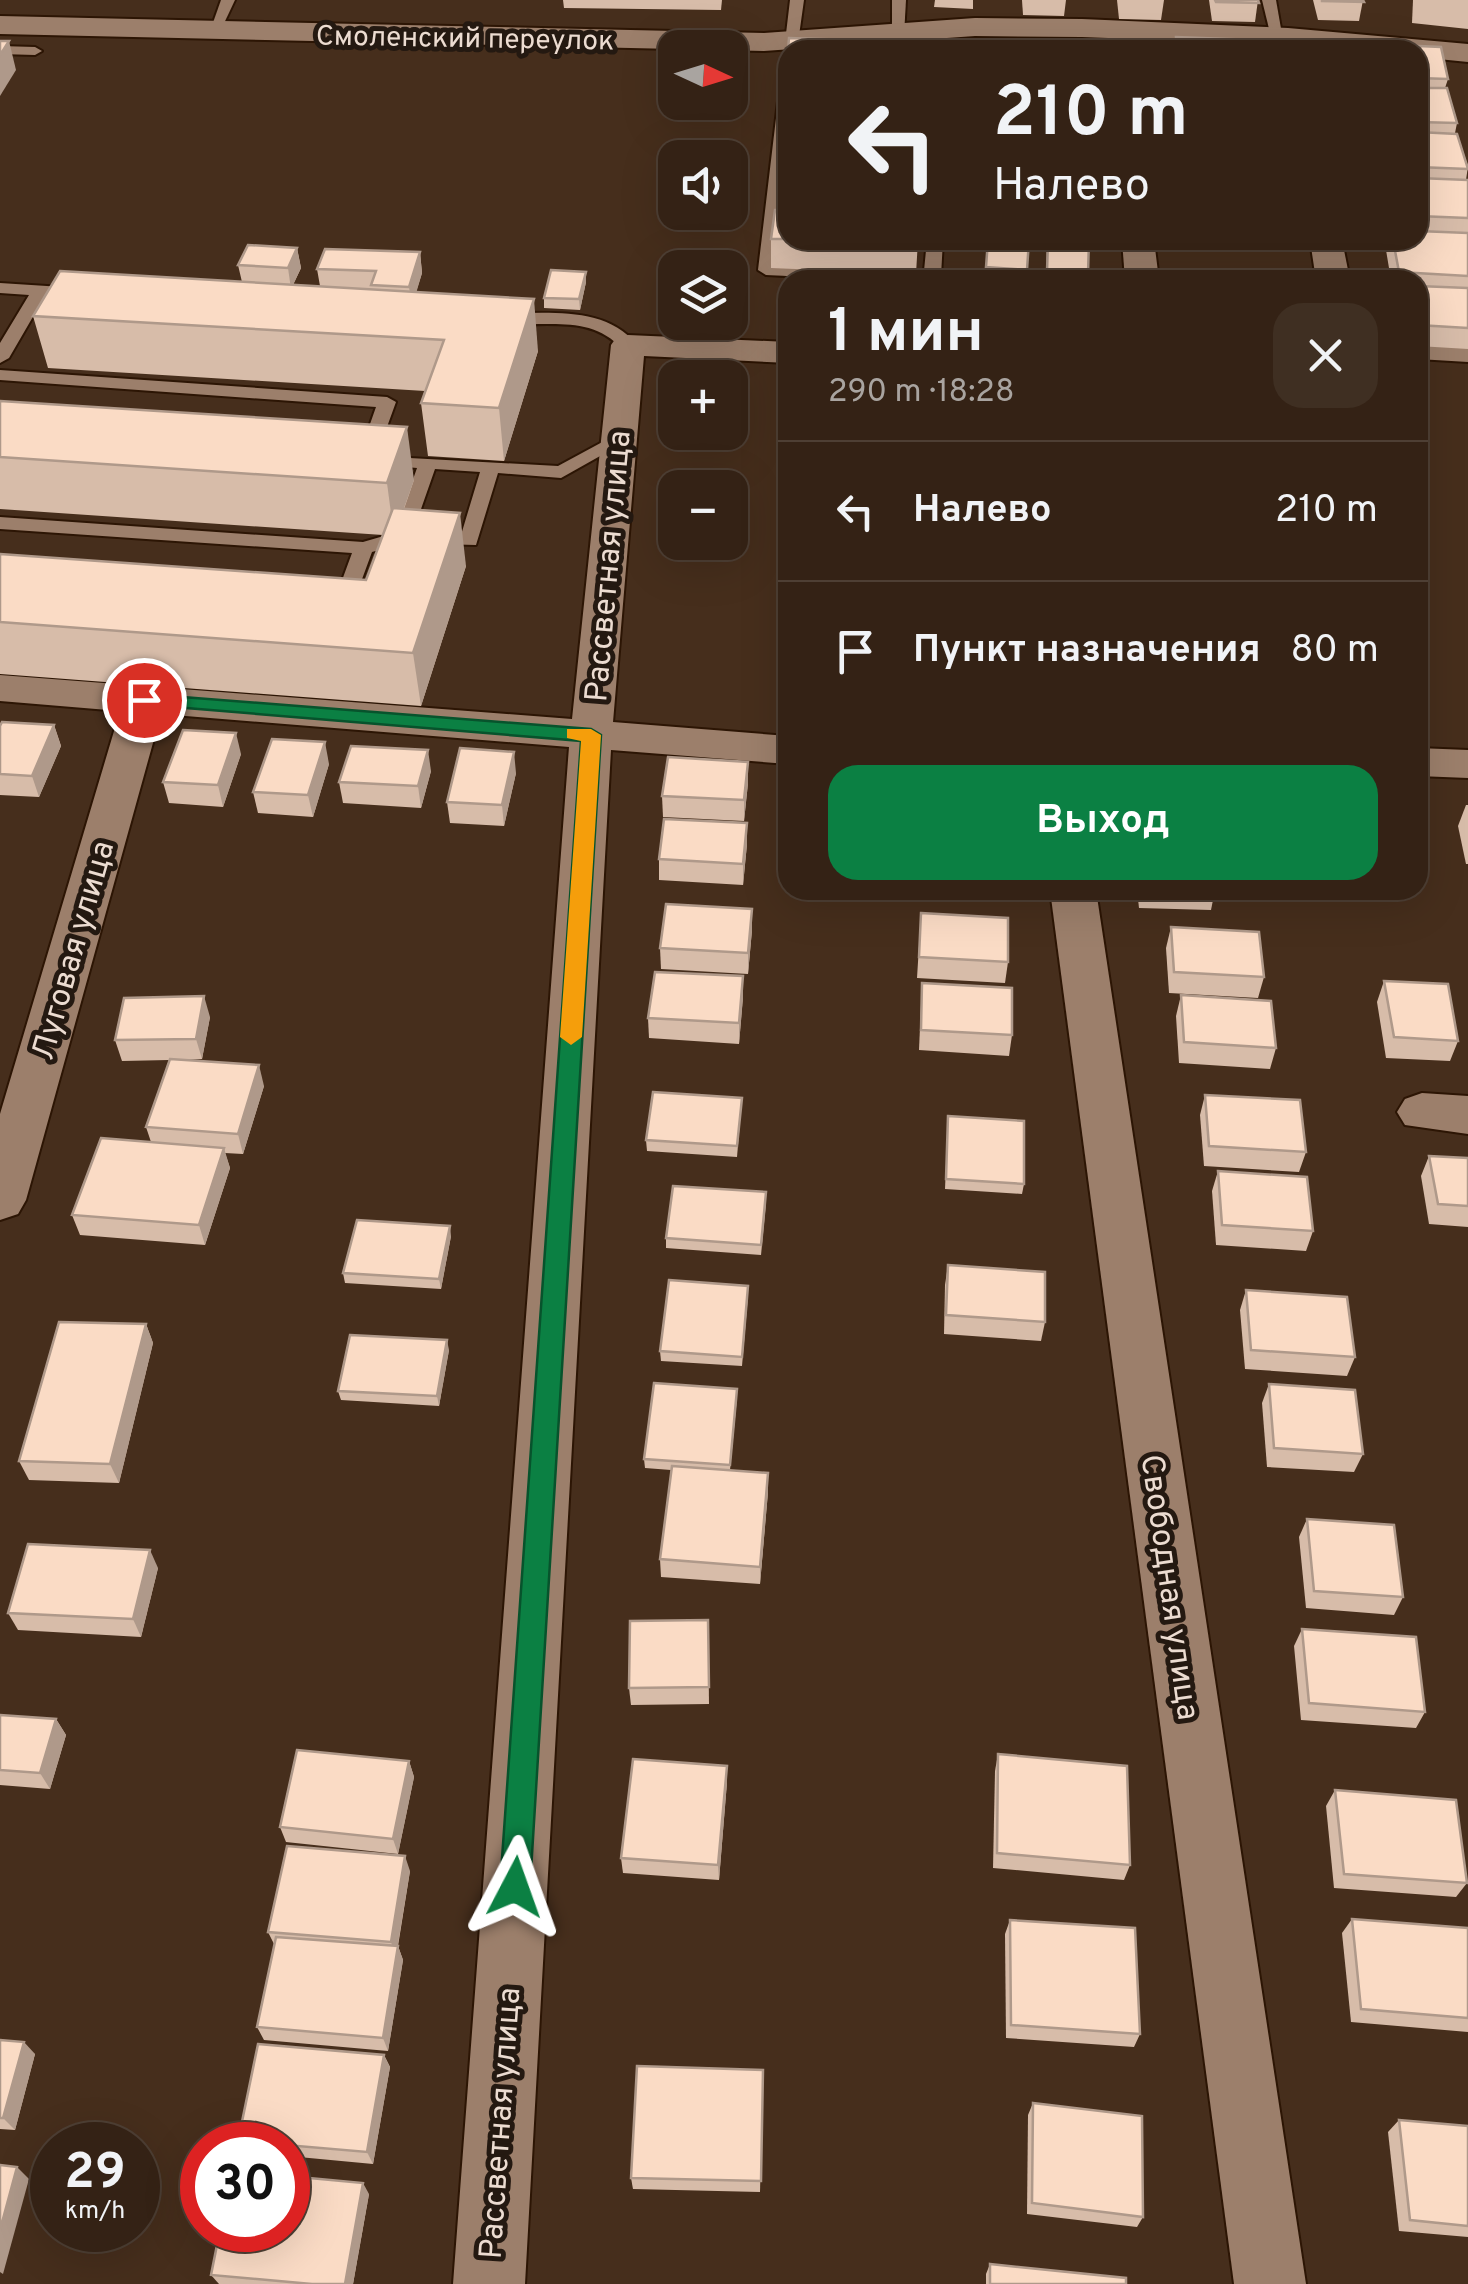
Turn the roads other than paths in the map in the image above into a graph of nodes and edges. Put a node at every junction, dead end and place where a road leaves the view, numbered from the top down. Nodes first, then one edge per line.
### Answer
1 (228, 0) edge
2 (797, 0) edge
3 (899, 0) edge
4 (1270, 0) edge
5 (1081, 14) edge
6 (0, 25) edge
7 (214, 31) junction
8 (899, 32) junction
9 (791, 40) edge
10 (857, 40) edge
11 (1119, 40) edge
12 (1286, 40) edge
13 (0, 50) edge
14 (1428, 50) edge
15 (35, 51) dead end
16 (778, 53) edge
17 (1468, 53) edge
18 (778, 215) edge
19 (778, 272) edge
20 (0, 288) edge
21 (40, 291) junction
22 (98, 294) edge
23 (485, 317) edge
24 (628, 346) junction
25 (1428, 350) edge
26 (1468, 352) edge
27 (778, 353) edge
28 (0, 358) edge
29 (0, 376) edge
30 (619, 438) junction
31 (428, 463) junction
32 (491, 467) junction
33 (0, 523) edge
34 (402, 537) junction
35 (364, 548) junction
36 (306, 598) edge
37 (0, 688) edge
38 (144, 700) junction
39 (591, 735) junction
40 (778, 749) edge
41 (1428, 762) edge
42 (1468, 764) edge
43 (1075, 900) edge
44 (0, 1200) edge
45 (489, 2284) edge
46 (1270, 2284) edge

1 - 7 lane
2 - 9 lane
3 - 8 lane
4 - 12 lane
5 - 8 street, Смоленский переулок
5 - 11 street, Смоленский переулок
6 - 7 street, Смоленский переулок
7 - 16 street, Смоленский переулок
8 - 10 street, Смоленский переулок
13 - 15 lane
14 - 17 street, Смоленский переулок
18 - 19 lane
20 - 21 lane
21 - 22 lane
21 - 28 lane
23 - 24 lane
24 - 27 street
24 - 30 street, Рассветная улица
25 - 26 street
29 - 31 lane
30 - 32 lane
30 - 39 street, Рассветная улица
31 - 32 lane
31 - 34 lane
32 - 34 lane
33 - 35 lane
34 - 35 lane
35 - 36 lane
37 - 38 street
38 - 39 street
38 - 44 street, Луговая улица
39 - 40 street
39 - 45 street, Рассветная улица
41 - 42 street
43 - 46 street, Свободная улица

